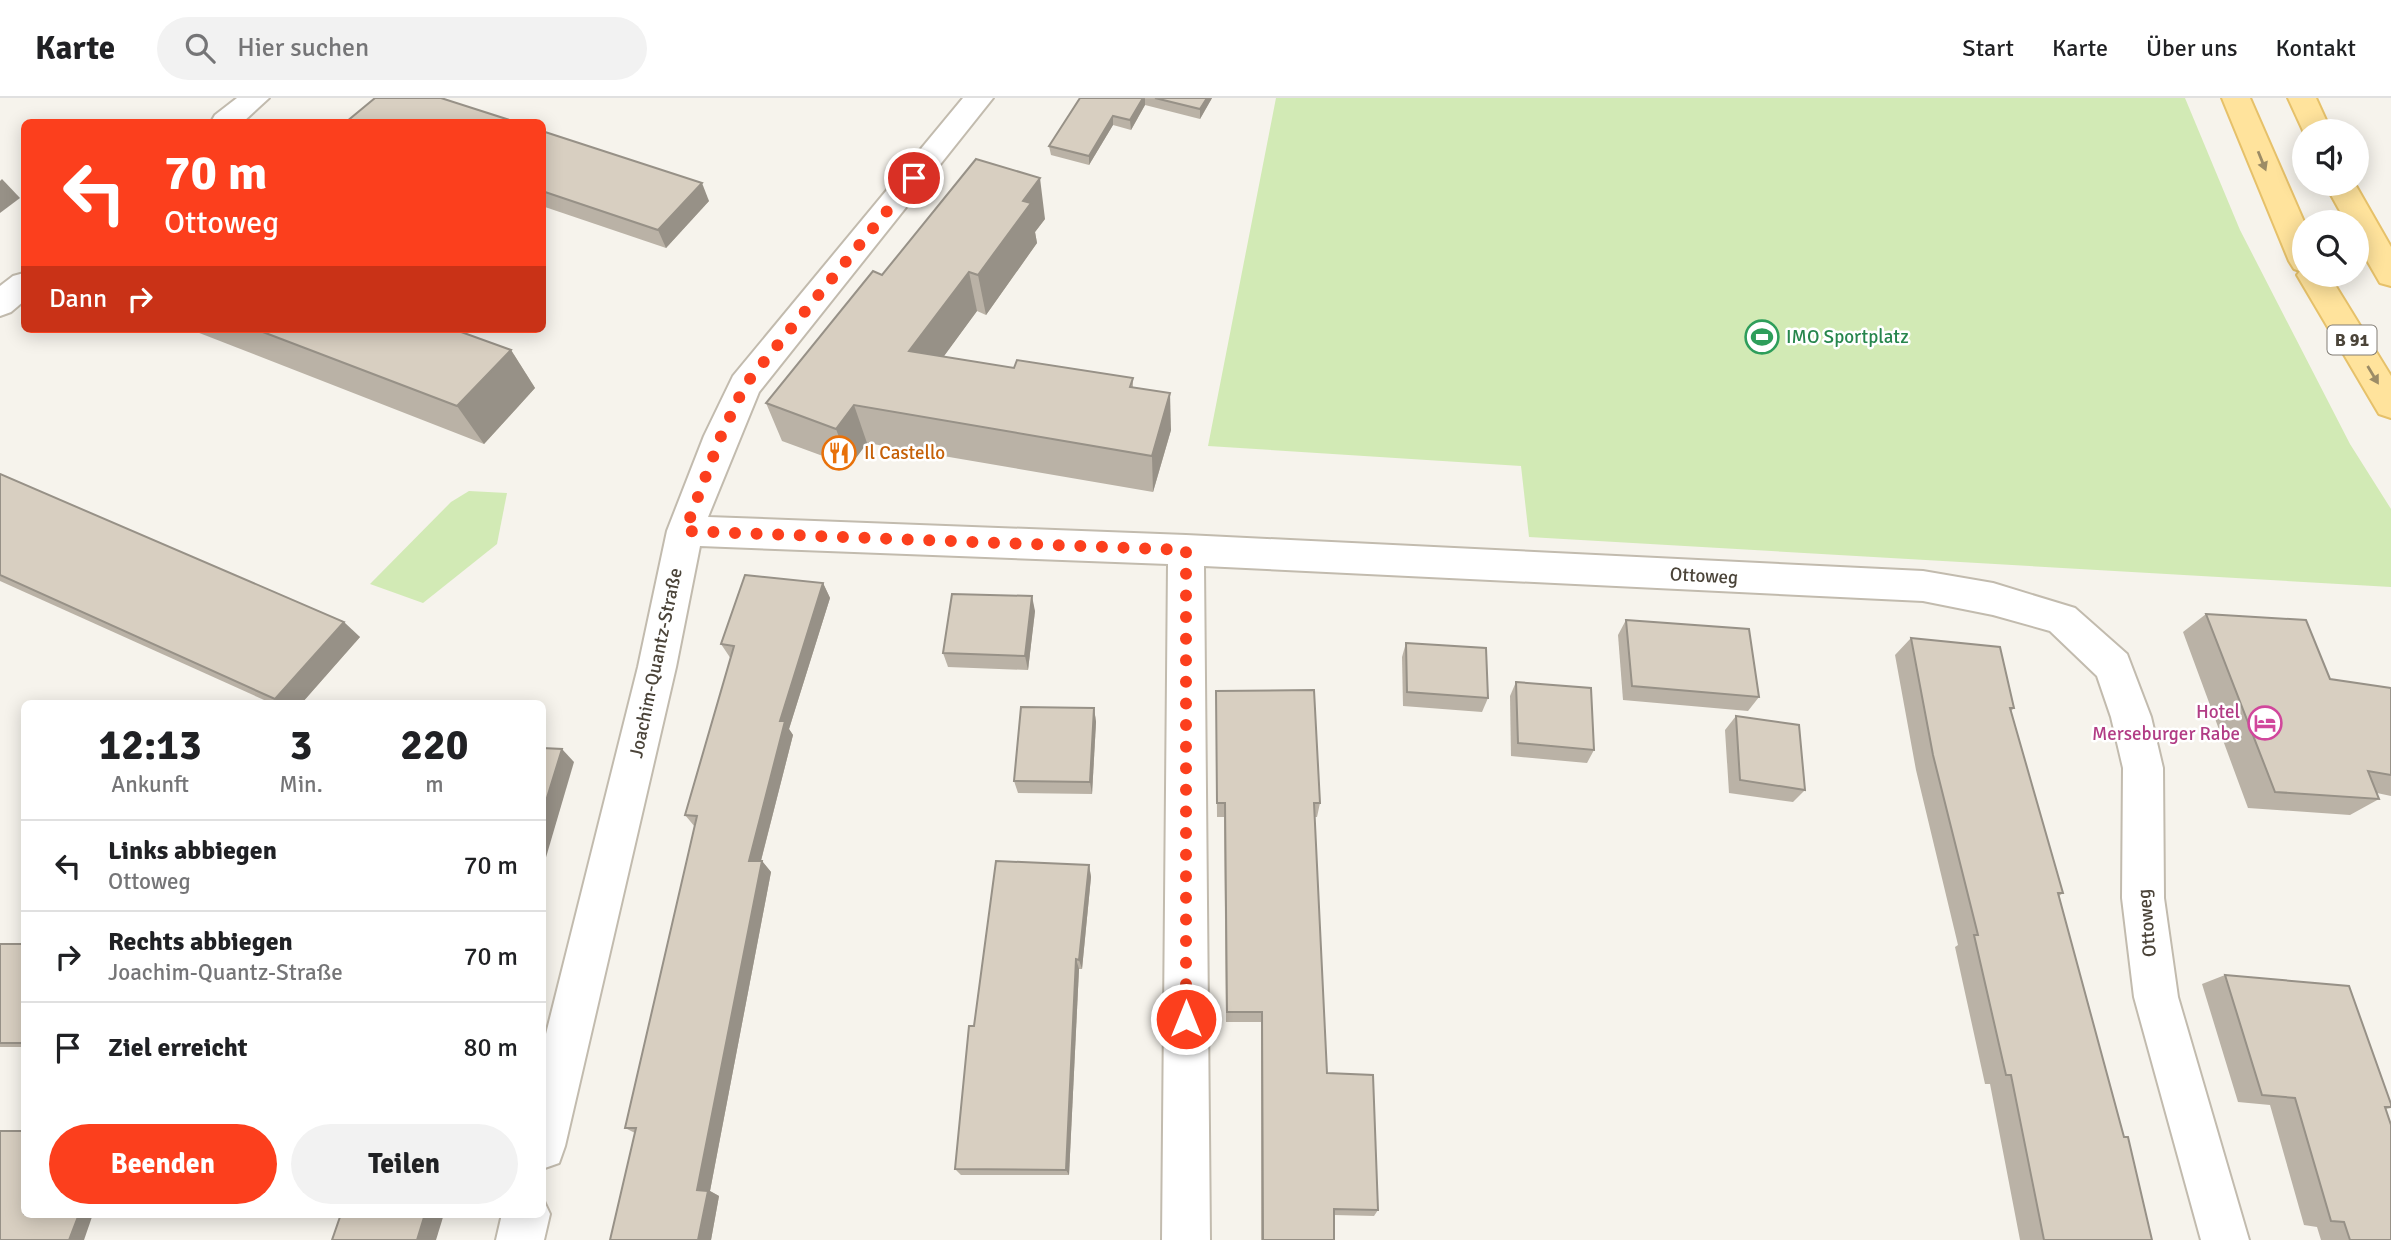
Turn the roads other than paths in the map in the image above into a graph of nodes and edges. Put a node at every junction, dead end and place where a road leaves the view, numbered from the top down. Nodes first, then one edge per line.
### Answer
1 (255, 98) edge
2 (979, 98) edge
3 (2236, 98) edge
4 (2302, 98) edge
5 (229, 119) edge
6 (2311, 119) edge
7 (2347, 196) edge
8 (2292, 230) edge
9 (2391, 275) edge
10 (21, 286) edge
11 (2320, 287) edge
12 (0, 304) edge
13 (2391, 405) edge
14 (685, 531) junction
15 (1186, 550) junction
16 (546, 1129) edge
17 (525, 1218) edge
18 (520, 1240) edge
19 (1186, 1240) edge
20 (2225, 1240) edge

1 - 5 street
2 - 14 street, Joachim-Quantz-Straße
3 -> 8 main road
4 - 6 main road
7 - 9 main road
10 - 12 street
11 -> 13 main road, B 91
14 - 15 street, Ottoweg
14 - 16 street, Joachim-Quantz-Straße
15 - 19 street
15 - 20 street, Ottoweg
17 - 18 street

